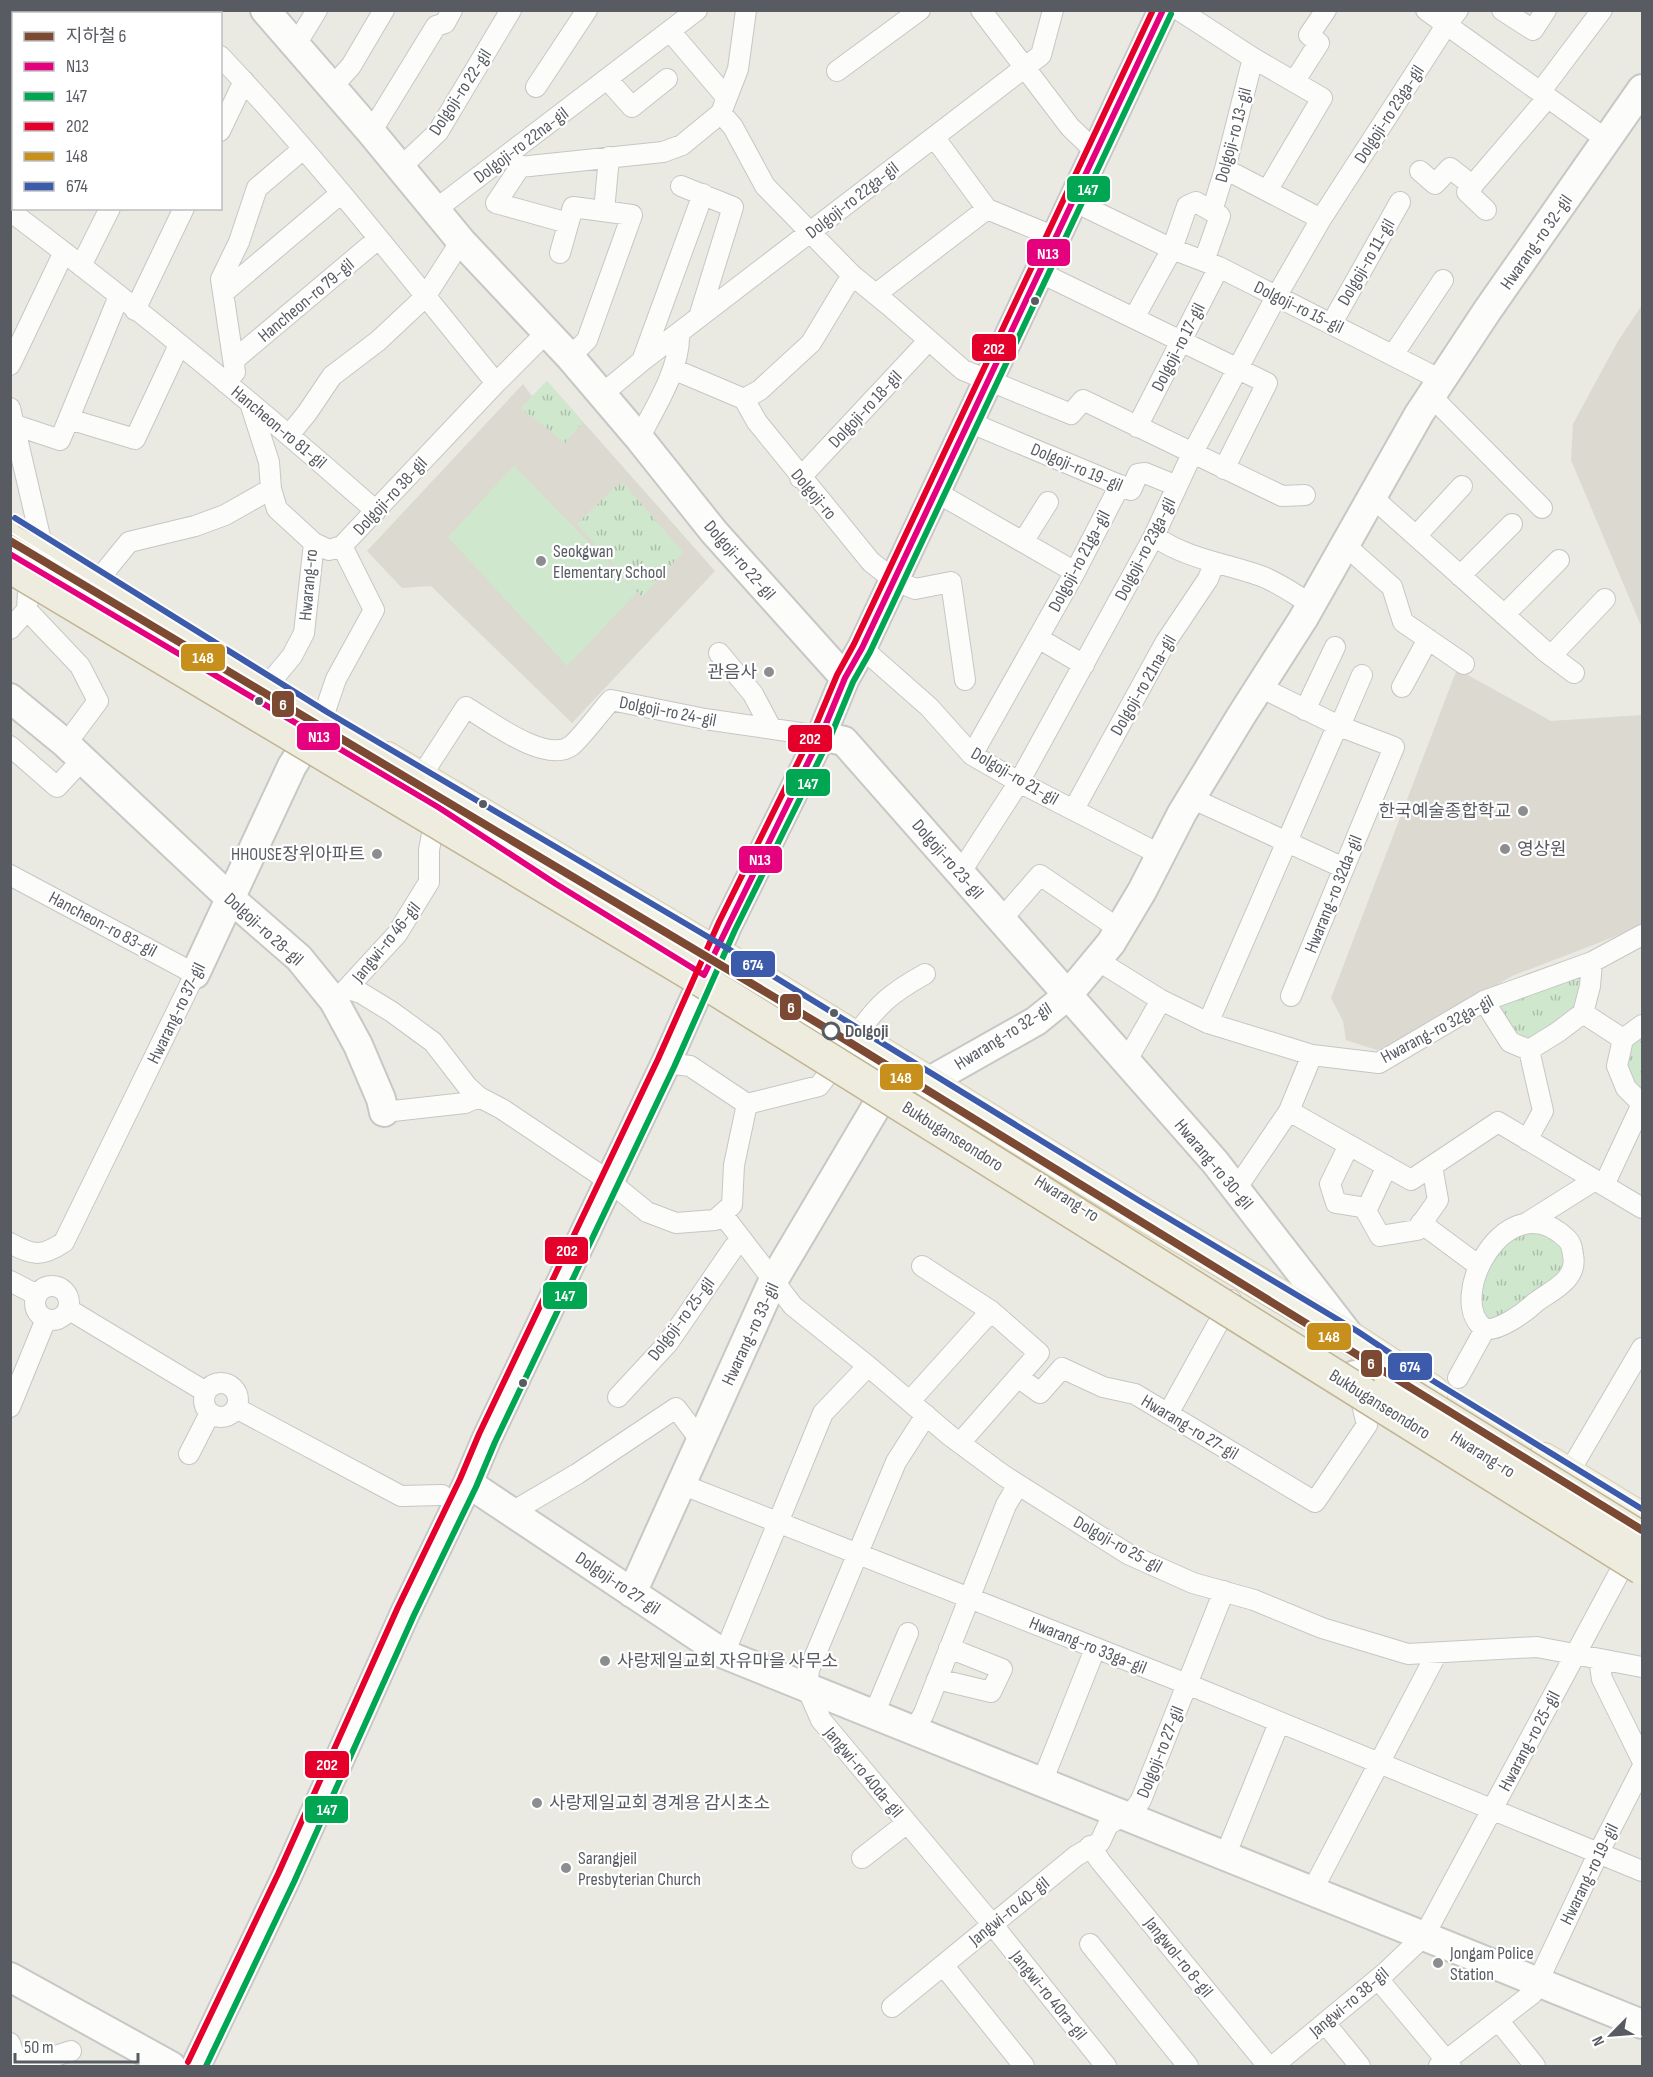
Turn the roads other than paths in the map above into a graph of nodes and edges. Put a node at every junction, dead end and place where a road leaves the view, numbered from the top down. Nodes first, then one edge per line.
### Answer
1 (265, 10) edge
2 (317, 10) edge
3 (384, 10) edge
4 (452, 10) edge
5 (511, 10) edge
6 (587, 10) edge
7 (746, 10) edge
8 (920, 10) edge
9 (981, 10) edge
10 (1053, 10) edge
11 (1163, 10) edge
12 (1179, 10) edge
13 (1326, 10) edge
14 (1426, 10) edge
15 (1502, 10) edge
16 (1546, 10) edge
17 (1602, 10) edge
18 (1452, 17) edge
19 (683, 18) edge
20 (296, 46) junction
21 (222, 58) edge
22 (1253, 58) junction
23 (1024, 68) junction
24 (837, 72) dead end
25 (607, 79) junction
26 (667, 79) dead end
27 (244, 81) junction
28 (1294, 82) junction
29 (332, 87) junction
30 (536, 87) dead end
31 (1642, 89) edge
32 (1544, 94) junction
33 (724, 105) junction
34 (222, 127) edge
35 (371, 132) junction
36 (934, 137) junction
37 (1606, 140) junction
38 (303, 149) junction
39 (1096, 152) junction
40 (609, 157) junction
41 (514, 160) junction
42 (400, 168) junction
43 (1226, 169) junction
44 (1420, 171) dead end
45 (681, 186) dead end
46 (1473, 186) junction
47 (1267, 191) junction
48 (340, 194) junction
49 (703, 194) junction
50 (1073, 201) junction
51 (1400, 202) dead end
52 (987, 209) junction
53 (109, 210) edge
54 (183, 210) edge
55 (435, 210) junction
56 (1486, 210) dead end
57 (604, 211) junction
58 (1212, 211) junction
59 (10, 212) edge
60 (1321, 219) junction
61 (568, 223) junction
62 (810, 232) junction
63 (1055, 237) junction
64 (378, 239) junction
65 (461, 241) junction
66 (1172, 249) junction
67 (64, 252) junction
68 (560, 253) dead end
69 (1212, 264) junction
70 (81, 266) junction
71 (1039, 272) junction
72 (852, 275) junction
73 (1443, 280) dead end
74 (223, 293) junction
75 (876, 294) junction
76 (119, 296) junction
77 (425, 297) junction
78 (1276, 297) junction
79 (135, 310) junction
80 (699, 317) junction
81 (1134, 318) junction
82 (1332, 323) junction
83 (546, 333) junction
84 (679, 333) junction
85 (929, 340) junction
86 (1182, 341) junction
87 (179, 345) junction
88 (1394, 355) junction
89 (570, 357) junction
90 (234, 360) junction
91 (642, 361) junction
92 (10, 365) edge
93 (1238, 368) junction
94 (673, 369) junction
95 (988, 380) junction
96 (226, 383) junction
97 (496, 383) junction
98 (1436, 388) junction
99 (601, 395) junction
100 (744, 399) junction
101 (250, 403) junction
102 (13, 416) edge
103 (69, 419) junction
104 (969, 422) junction
105 (1137, 427) junction
106 (289, 435) junction
107 (639, 438) junction
108 (1192, 454) junction
109 (1224, 469) junction
110 (800, 477) junction
111 (1120, 485) junction
112 (1177, 486) junction
113 (1462, 486) dead end
114 (271, 489) junction
115 (936, 492) junction
116 (1305, 495) dead end
117 (1372, 497) junction
118 (1048, 502) dead end
119 (1542, 508) dead end
120 (376, 511) junction
121 (1512, 524) dead end
122 (10, 526) edge
123 (1154, 536) junction
124 (1416, 536) junction
125 (1023, 542) junction
126 (314, 543) junction
127 (1345, 544) junction
128 (342, 546) junction
129 (21, 554) edge
130 (1559, 560) dead end
131 (1214, 564) junction
132 (1075, 572) junction
133 (1460, 576) junction
134 (98, 580) junction
135 (894, 580) junction
136 (1605, 599) dead end
137 (1311, 604) junction
138 (27, 610) junction
139 (1504, 615) junction
140 (10, 629) edge
141 (1038, 638) junction
142 (1428, 639) junction
143 (1335, 647) dead end
144 (862, 648) junction
145 (719, 653) dead end
146 (1551, 656) junction
147 (1464, 664) dead end
148 (1084, 665) junction
149 (1574, 673) dead end
150 (1362, 675) dead end
151 (845, 678) junction
152 (965, 680) dead end
153 (267, 686) junction
154 (1260, 687) junction
155 (1402, 687) dead end
156 (10, 698) edge
157 (1305, 710) junction
158 (318, 726) junction
159 (1339, 726) junction
160 (771, 728) junction
161 (820, 735) junction
162 (10, 746) edge
163 (74, 752) junction
164 (972, 755) junction
165 (420, 778) junction
166 (1019, 782) junction
167 (1191, 798) junction
168 (438, 807) junction
169 (1074, 809) junction
170 (1287, 843) junction
171 (1161, 855) junction
172 (1344, 868) junction
173 (960, 873) junction
174 (10, 875) edge
175 (230, 898) junction
176 (1001, 920) junction
177 (1119, 929) junction
178 (1642, 935) edge
179 (1097, 960) junction
180 (1592, 962) junction
181 (710, 963) junction
182 (195, 974) junction
183 (925, 974) dead end
184 (341, 995) junction
185 (1067, 996) junction
186 (1291, 996) dead end
187 (1161, 1000) junction
188 (1484, 1001) junction
189 (1583, 1013) junction
190 (1208, 1023) junction
191 (1642, 1025) edge
192 (1623, 1039) junction
193 (848, 1047) junction
194 (1529, 1050) junction
195 (1312, 1055) junction
196 (1126, 1062) junction
197 (666, 1063) junction
198 (928, 1082) junction
199 (888, 1087) junction
200 (479, 1097) junction
201 (747, 1104) junction
202 (1642, 1104) edge
203 (1289, 1111) junction
204 (384, 1112) joint
205 (1527, 1140) junction
206 (1349, 1145) junction
207 (1387, 1166) junction
208 (1432, 1166) junction
209 (609, 1181) junction
210 (1600, 1183) junction
211 (1236, 1189) junction
212 (1367, 1208) junction
213 (1642, 1208) edge
214 (723, 1215) junction
215 (1421, 1223) junction
216 (1525, 1224) junction
217 (743, 1241) junction
218 (10, 1243) edge
219 (922, 1266) dead end
220 (1479, 1266) junction
221 (10, 1281) edge
222 (773, 1281) junction
223 (37, 1295) junction
224 (1232, 1299) junction
225 (68, 1309) junction
226 (991, 1311) junction
227 (46, 1319) junction
228 (1485, 1329) junction
229 (1641, 1353) edge
230 (1360, 1356) junction
231 (868, 1366) junction
232 (1018, 1377) junction
233 (1458, 1378) dead end
234 (1405, 1390) junction
235 (206, 1392) junction
236 (618, 1397) dead end
237 (910, 1401) junction
238 (10, 1407) edge
239 (236, 1408) junction
240 (210, 1413) junction
241 (1168, 1414) junction
242 (926, 1415) junction
243 (701, 1441) junction
244 (960, 1443) junction
245 (189, 1454) dead end
246 (1568, 1474) junction
247 (468, 1483) junction
248 (681, 1484) junction
249 (1018, 1485) junction
250 (442, 1495) dead end
251 (512, 1512) junction
252 (777, 1522) junction
253 (1641, 1545) edge
254 (856, 1554) junction
255 (1224, 1591) junction
256 (632, 1593) junction
257 (968, 1598) junction
258 (908, 1633) dead end
259 (949, 1648) junction
260 (1095, 1649) junction
261 (1437, 1653) junction
262 (724, 1654) junction
263 (1575, 1654) junction
264 (1599, 1659) junction
265 (1642, 1667) edge
266 (937, 1679) junction
267 (1187, 1684) junction
268 (807, 1688) junction
269 (874, 1714) junction
270 (1279, 1723) junction
271 (914, 1731) junction
272 (1642, 1760) edge
273 (1378, 1763) junction
274 (1642, 1768) edge
275 (1042, 1782) junction
276 (1493, 1810) junction
277 (1126, 1816) junction
278 (907, 1823) junction
279 (1090, 1846) junction
280 (1599, 1851) junction
281 (1225, 1856) junction
282 (862, 1858) dead end
283 (1642, 1871) edge
284 (1312, 1891) junction
285 (992, 1924) junction
286 (1424, 1936) junction
287 (1090, 1944) dead end
288 (943, 1965) junction
289 (10, 1977) edge
290 (1378, 1979) junction
291 (1537, 1982) junction
292 (892, 2007) dead end
293 (1640, 2018) edge
294 (1498, 2020) junction
295 (1325, 2023) junction
296 (10, 2043) edge
297 (70, 2051) dead end
298 (1445, 2064) edge
299 (18, 2067) edge
300 (23, 2067) edge
301 (171, 2067) edge
302 (196, 2067) edge
303 (1023, 2067) edge
304 (1106, 2067) edge
305 (1188, 2067) edge
306 (1270, 2067) edge
307 (1360, 2067) edge
308 (1535, 2067) edge

1 - 20 street, Dolgoji-ro 22-gil
2 - 20 street
3 - 29 street
4 - 35 street
5 - 42 street, Dolgoji-ro 22-gil
6 - 30 street
7 - 33 street
8 - 24 street
9 - 23 street
10 - 23 street, Dolgoji-ro 22ga-gil
11 - 39 street
12 - 22 street, Dolgoji-ro 13-gil
13 - 28 street
14 - 18 street
15 - 16 street
17 - 32 street
18 - 32 street
18 - 60 street, Dolgoji-ro 23ga-gil
19 - 25 street, Dolgoji-ro 22na-gil
19 - 33 street
20 - 29 street, Dolgoji-ro 22-gil
21 - 27 street
22 - 28 street, Dolgoji-ro 13-gil
22 - 43 street, Dolgoji-ro 13-gil
23 - 36 street, Dolgoji-ro 22ga-gil
23 - 39 street
25 - 26 street
25 - 41 street, Dolgoji-ro 22na-gil
27 - 34 street
27 - 38 street
28 - 47 street, Dolgoji-ro 13-gil
29 - 35 street, Dolgoji-ro 22-gil
31 - 37 street, Hwarang-ro 32-gil
32 - 37 street
32 - 46 street
33 - 40 street
33 - 62 street
35 - 42 street, Dolgoji-ro 22-gil
36 - 52 street
36 - 62 street, Dolgoji-ro 22ga-gil
37 - 98 street, Hwarang-ro 32-gil
38 - 48 street
38 - 74 street, Hancheon-ro 79-gil
39 - 50 street
40 - 41 street
40 - 57 street
41 - 55 street, Dolgoji-ro 22na-gil
41 - 61 street
42 - 55 street, Dolgoji-ro 22-gil
43 - 47 street
43 - 58 street, Dolgoji-ro 13-gil
44 - 46 street
45 - 49 street
46 - 56 street
47 - 60 street
48 - 64 street
48 - 74 street
49 - 80 street
49 - 91 street
50 - 63 street
50 - 66 street, Dolgoji-ro 15-gil
51 - 82 street, Dolgoji-ro 11-gil
52 - 63 street
52 - 75 street
53 - 70 street
54 - 79 street
55 - 65 street, Dolgoji-ro 22-gil
57 - 61 street
57 - 89 street
58 - 66 street
58 - 69 street
59 - 67 street, Hancheon-ro 81-gil
60 - 78 street, Dolgoji-ro 23ga-gil
61 - 68 street
62 - 72 street
62 - 80 street, Dolgoji-ro 22ga-gil
63 - 71 street
64 - 77 street
64 - 90 street, Hancheon-ro 79-gil
65 - 77 street
65 - 83 street, Dolgoji-ro 22-gil
66 - 69 street, Dolgoji-ro 15-gil
66 - 81 street
67 - 70 street, Hancheon-ro 81-gil
67 - 92 street
69 - 78 street, Dolgoji-ro 15-gil
69 - 86 street, Dolgoji-ro 17-gil
70 - 76 street, Hancheon-ro 81-gil
71 - 81 street
71 - 95 street
72 - 75 street
72 - 100 street
73 - 88 street
74 - 90 street, Hancheon-ro 79-gil
75 - 85 street
76 - 79 street, Hancheon-ro 81-gil
76 - 103 street
77 - 97 street
77 - 106 street
78 - 82 street, Dolgoji-ro 15-gil
78 - 93 street, Dolgoji-ro 23ga-gil
79 - 87 street, Hancheon-ro 81-gil
80 - 84 street, Dolgoji-ro 22ga-gil
81 - 86 street
82 - 88 street, Dolgoji-ro 15-gil
83 - 89 street, Dolgoji-ro 22-gil
83 - 97 street, Dolgoji-ro 38-gil
84 - 91 street, Dolgoji-ro 22ga-gil
84 - 94 street
85 - 95 street
85 - 110 street, Dolgoji-ro 18-gil
86 - 93 street
86 - 105 street, Dolgoji-ro 17-gil
87 - 96 street, Hancheon-ro 81-gil
87 - 103 street
88 - 98 street, Dolgoji-ro 15-gil
89 - 99 street, Dolgoji-ro 22-gil
90 - 96 street, Hancheon-ro 79-gil
91 - 99 street, Dolgoji-ro 22ga-gil
93 - 108 street, Dolgoji-ro 23ga-gil
93 - 109 street
94 - 100 street
94 - 107 street
95 - 104 street
95 - 105 street
96 - 101 street, Hancheon-ro 81-gil
97 - 120 street, Dolgoji-ro 38-gil
98 - 117 street, Hwarang-ro 32-gil
98 - 119 street
99 - 107 street, Dolgoji-ro 22-gil
100 - 110 street, Dolgoji-ro
101 - 106 street, Hancheon-ro 81-gil
101 - 114 street, Hwarang-ro
102 - 103 street
102 - 129 street
104 - 111 street, Dolgoji-ro 19-gil
104 - 115 street
105 - 108 street
106 - 120 street, Hancheon-ro 81-gil
107 - 151 street, Dolgoji-ro 22-gil
108 - 109 street
108 - 112 street, Dolgoji-ro 23ga-gil
109 - 116 street
110 - 135 street, Dolgoji-ro
111 - 112 street, Dolgoji-ro 19-gil
111 - 132 street, Dolgoji-ro 21ga-gil
112 - 123 street, Dolgoji-ro 23ga-gil
113 - 124 street
114 - 126 street, Hwarang-ro
114 - 134 street
115 - 125 street
115 - 135 street
117 - 124 street
117 - 127 street, Hwarang-ro 32-gil
118 - 125 street
120 - 128 street, Dolgoji-ro 38-gil
121 - 133 street
122 - 129 main road, Hwarang-ro
123 - 131 street
123 - 148 street, Dolgoji-ro 23ga-gil
124 - 133 street
125 - 132 street
126 - 128 street
126 - 153 street, Hwarang-ro
127 - 137 street, Hwarang-ro 32-gil
127 - 142 street
128 - 158 street, Dolgoji-ro 38-gil
129 - 134 main road, Hwarang-ro
129 - 138 street
129 - 158 main road, Hwarang-ro
129 - 253 highway, Bukbuganseondoro, bridge
130 - 139 street
131 - 137 street
131 - 169 street, Dolgoji-ro 21na-gil
132 - 141 street, Dolgoji-ro 21ga-gil
133 - 139 street
134 - 153 main road, Hwarang-ro
135 - 144 street
135 - 152 street, Dolgoji-ro
136 - 146 street
137 - 154 street, Hwarang-ro 32-gil
138 - 140 street
138 - 163 street
139 - 146 street
141 - 148 street
141 - 164 street, Dolgoji-ro 21ga-gil
142 - 147 street
142 - 155 street
143 - 157 street
144 - 151 street
144 - 164 street, Dolgoji-ro 21-gil
145 - 160 street
146 - 149 street
148 - 166 street, Dolgoji-ro 23ga-gil
150 - 159 street
151 - 161 street
153 - 158 main road, Hwarang-ro
154 - 157 street, Hwarang-ro 32da-gil
154 - 167 street, Hwarang-ro 32-gil
156 - 163 street, Dolgoji-ro 28-gil
157 - 159 street, Hwarang-ro 32da-gil
158 - 165 main road, Hwarang-ro
158 - 168 main road, Hwarang-ro
158 - 175 street, Hwarang-ro 37-gil
159 - 170 street
159 - 172 street, Hwarang-ro 32da-gil
160 - 161 street, Dolgoji-ro 24-gil
160 - 165 street, Dolgoji-ro 24-gil
161 - 173 street, Dolgoji-ro 23-gil
161 - 181 street
162 - 163 street
163 - 175 street, Dolgoji-ro 28-gil
164 - 166 street, Dolgoji-ro 21-gil
165 - 181 main road, Hwarang-ro
166 - 169 street, Dolgoji-ro 21-gil
166 - 173 street, Dolgoji-ro 23ga-gil
167 - 170 street
167 - 171 street, Hwarang-ro 32-gil
168 - 181 main road, Hwarang-ro
168 - 184 street, Jangwi-ro 46-gil
169 - 171 street, Dolgoji-ro 21-gil
170 - 172 street
170 - 190 street
171 - 177 street, Hwarang-ro 32-gil
172 - 186 street, Hwarang-ro 32da-gil
173 - 176 street, Dolgoji-ro 23-gil
174 - 182 street, Hancheon-ro 83-gil
175 - 182 street, Hwarang-ro 37-gil
175 - 184 street, Dolgoji-ro 28-gil
176 - 177 street
176 - 185 street, Dolgoji-ro 23-gil
177 - 179 street, Hwarang-ro 32-gil
178 - 180 street, Hwarang-ro 32ga-gil
179 - 185 street, Hwarang-ro 32-gil
179 - 187 street, Hwarang-ro 32ga-gil
180 - 188 street, Hwarang-ro 32ga-gil
180 - 189 street
181 - 193 main road, Hwarang-ro
181 - 197 street
182 - 218 street, Hwarang-ro 37-gil
183 - 193 street
184 - 200 street, Dolgoji-ro 28-gil
184 - 204 street, Dolgoji-ro 28-gil
185 - 196 street, Hwarang-ro 30-gil
185 - 198 street, Hwarang-ro 32-gil
187 - 190 street, Hwarang-ro 32ga-gil
187 - 196 street
188 - 194 street
188 - 195 street, Hwarang-ro 32ga-gil
189 - 192 street
189 - 194 street
190 - 195 street, Hwarang-ro 32ga-gil
191 - 192 street
192 - 202 street
193 - 198 main road, Hwarang-ro
193 - 199 main road, Hwarang-ro
193 - 201 street
194 - 205 street
195 - 203 street
196 - 211 street, Hwarang-ro 30-gil
197 - 201 street
197 - 209 street
198 - 230 main road, Hwarang-ro
199 - 222 street, Hwarang-ro 33-gil
199 - 224 main road, Hwarang-ro
200 - 204 street, Dolgoji-ro 28-gil
200 - 209 street, Dolgoji-ro 28-gil
201 - 214 street
202 - 210 street
203 - 206 street
203 - 211 street
205 - 208 street
205 - 210 street
206 - 207 street
206 - 212 street
207 - 208 street
207 - 212 street
208 - 215 street
209 - 214 street
209 - 247 street
210 - 213 street
210 - 216 street
211 - 230 street, Hwarang-ro 30-gil
212 - 215 street
214 - 217 street, Dolgoji-ro 25-gil
215 - 220 street
216 - 220 street
216 - 228 street
217 - 222 street, Dolgoji-ro 25-gil
217 - 236 street, Dolgoji-ro 25-gil
219 - 226 street
220 - 228 street
221 - 223 street
222 - 231 street, Dolgoji-ro 25-gil
222 - 243 street, Hwarang-ro 33-gil
223 - 225 street
223 - 227 street
224 - 230 main road, Hwarang-ro
224 - 241 street
225 - 227 street
225 - 235 street
226 - 232 street
226 - 237 street
227 - 238 street
228 - 233 street
229 - 246 street
230 - 234 main road, Hwarang-ro
230 - 241 street, Hwarang-ro 27-gil
231 - 237 street, Dolgoji-ro 25-gil
231 - 252 street
232 - 241 street, Hwarang-ro 27-gil
232 - 244 street
234 - 246 main road, Hwarang-ro
234 - 253 main road, Hwarang-ro
235 - 239 street
235 - 240 street
237 - 242 street, Dolgoji-ro 25-gil
239 - 240 street
239 - 250 street
240 - 245 street
242 - 244 street, Dolgoji-ro 25-gil
242 - 254 street
243 - 248 street, Hwarang-ro 33-gil
243 - 251 street
244 - 249 street, Dolgoji-ro 25-gil
246 - 253 main road, Hwarang-ro
247 - 251 street, Dolgoji-ro 27-gil
247 - 302 street
248 - 252 street, Hwarang-ro 33ga-gil
248 - 256 street, Hwarang-ro 33-gil
249 - 255 street, Dolgoji-ro 25-gil
249 - 257 street
251 - 256 street, Dolgoji-ro 27-gil
252 - 254 street, Hwarang-ro 33ga-gil
252 - 262 street
253 - 263 street, Hwarang-ro 25-gil
254 - 257 street, Hwarang-ro 33ga-gil
254 - 268 street
255 - 261 street, Dolgoji-ro 25-gil
255 - 267 street
256 - 262 street, Dolgoji-ro 27-gil
257 - 259 street
257 - 260 street, Hwarang-ro 33ga-gil
258 - 269 street
259 - 266 street
259 - 266 street
260 - 267 street, Hwarang-ro 33ga-gil
260 - 275 street
261 - 263 street, Dolgoji-ro 25-gil
261 - 273 street
262 - 268 street, Dolgoji-ro 27-gil
263 - 264 street
263 - 276 street, Hwarang-ro 25-gil
264 - 265 street
264 - 272 street
266 - 271 street
267 - 270 street, Hwarang-ro 33ga-gil
267 - 277 street, Dolgoji-ro 27-gil
268 - 269 street, Dolgoji-ro 27-gil
268 - 278 street, Jangwi-ro 40da-gil
269 - 271 street, Dolgoji-ro 27-gil
270 - 273 street, Hwarang-ro 33ga-gil
270 - 281 street
271 - 275 street, Dolgoji-ro 27-gil
273 - 276 street, Hwarang-ro 33ga-gil
273 - 284 street
274 - 280 street, Hwarang-ro 19-gil
275 - 277 street, Dolgoji-ro 27-gil
276 - 280 street, Hwarang-ro 33ga-gil
276 - 286 street, Hwarang-ro 25-gil
277 - 279 street, Jangwi-ro 40-gil
277 - 281 street, Dolgoji-ro 27-gil
278 - 282 street, Jangwi-ro 40da-gil
278 - 285 street, Jangwi-ro 40da-gil
279 - 285 street, Jangwi-ro 40-gil
279 - 306 street, Jangwol-ro 8-gil
280 - 283 street, Hwarang-ro 33ga-gil
280 - 291 street, Hwarang-ro 19-gil
281 - 284 street, Dolgoji-ro 27-gil
284 - 286 street, Dolgoji-ro 27-gil
285 - 288 street, Jangwi-ro 40-gil
285 - 304 street, Jangwi-ro 40ra-gil
286 - 290 street, Jangwi-ro 38-gil
286 - 291 street
287 - 305 street
288 - 292 street, Jangwi-ro 40-gil
288 - 303 street
289 - 301 street
290 - 295 street, Jangwi-ro 38-gil
290 - 298 street
291 - 293 street
291 - 294 street, Hwarang-ro 19-gil
294 - 298 street, Hwarang-ro 19-gil
294 - 308 street
295 - 306 street, Jangwi-ro 38-gil
295 - 307 street
296 - 299 street
297 - 300 street

